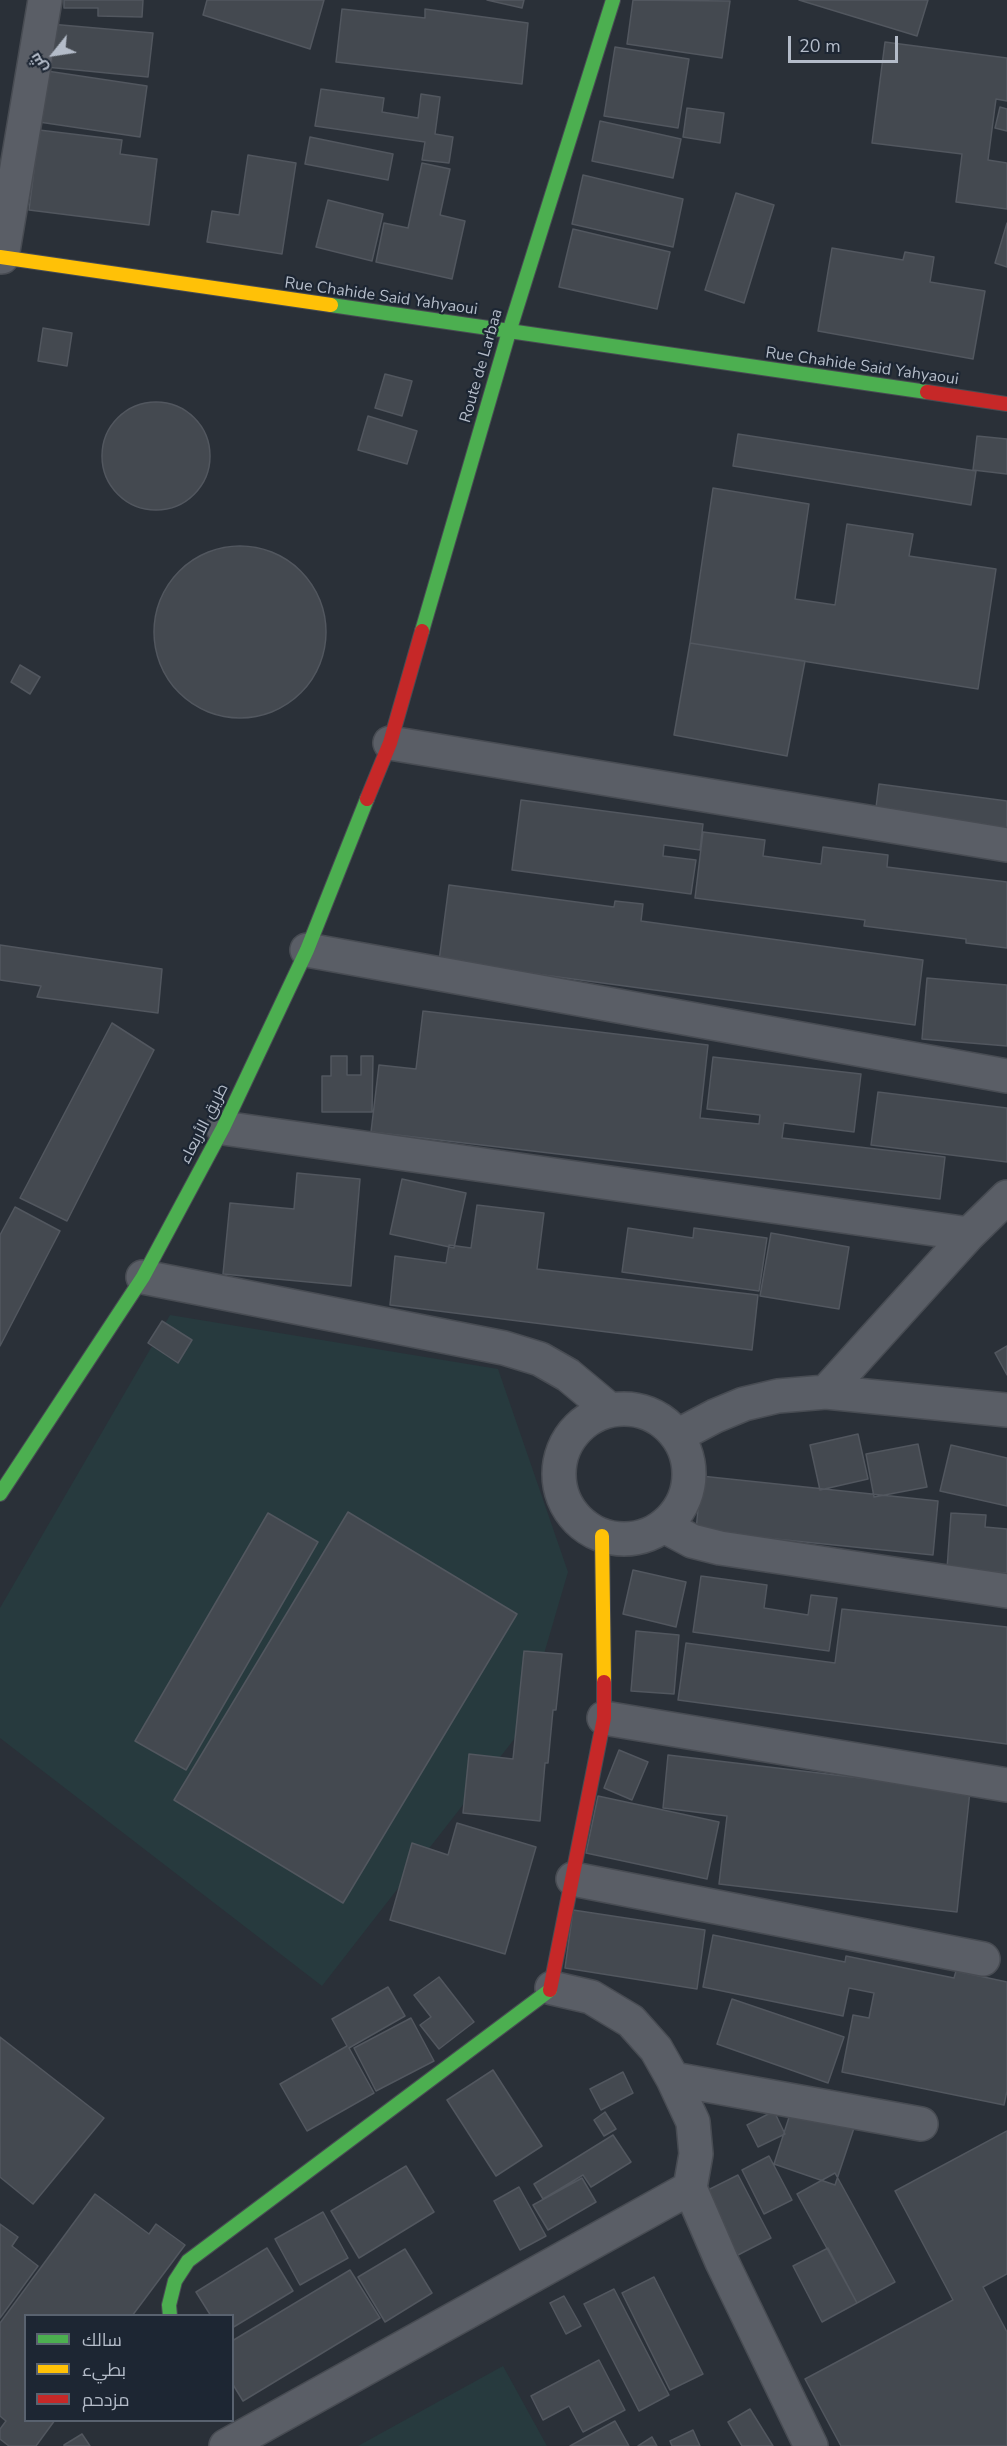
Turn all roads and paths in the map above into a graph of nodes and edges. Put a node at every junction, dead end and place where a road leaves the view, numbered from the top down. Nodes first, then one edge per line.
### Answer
1 (45, 0) edge
2 (613, 0) edge
3 (1, 257) edge
4 (509, 332) junction
5 (1007, 404) edge
6 (390, 743) junction
7 (1007, 845) edge
8 (307, 950) junction
9 (1007, 1076) edge
10 (223, 1128) junction
11 (1007, 1197) edge
12 (969, 1234) junction
13 (142, 1277) junction
14 (826, 1392) junction
15 (610, 1410) junction
16 (1007, 1410) edge
17 (677, 1436) junction
18 (0, 1494) edge
19 (664, 1526) junction
20 (602, 1536) junction
21 (1007, 1591) edge
22 (604, 1718) junction
23 (1007, 1785) edge
24 (573, 1879) junction
25 (983, 1959) dead end
26 (552, 1988) junction
27 (673, 2079) junction
28 (921, 2124) dead end
29 (690, 2188) junction
30 (170, 2314) edge
31 (225, 2437) edge
32 (811, 2446) edge

1 - 3 street
2 - 4 street, Route de Larbaa
3 - 4 street, Rue Chahide Said Yahyaoui
4 - 5 street, Rue Chahide Said Yahyaoui
4 - 6 street, Route de Larbaa
6 - 7 street
6 - 8 street, طريق الأربعاء
8 - 9 street
8 - 10 street, طريق الأربعاء
10 - 12 street
10 - 13 street, طريق الأربعاء
11 - 12 street
12 - 14 street
13 - 15 street
13 - 18 street, طريق الأربعاء
14 - 16 street
14 - 17 street
15 - 17 street
15 - 20 street
17 - 19 street
19 - 20 street
19 - 21 street
20 - 22 street
22 - 23 street
22 - 24 street
24 - 25 street
24 - 26 street
26 - 27 street
26 - 30 street
27 - 28 street
27 - 29 street
29 - 31 street
29 - 32 street

